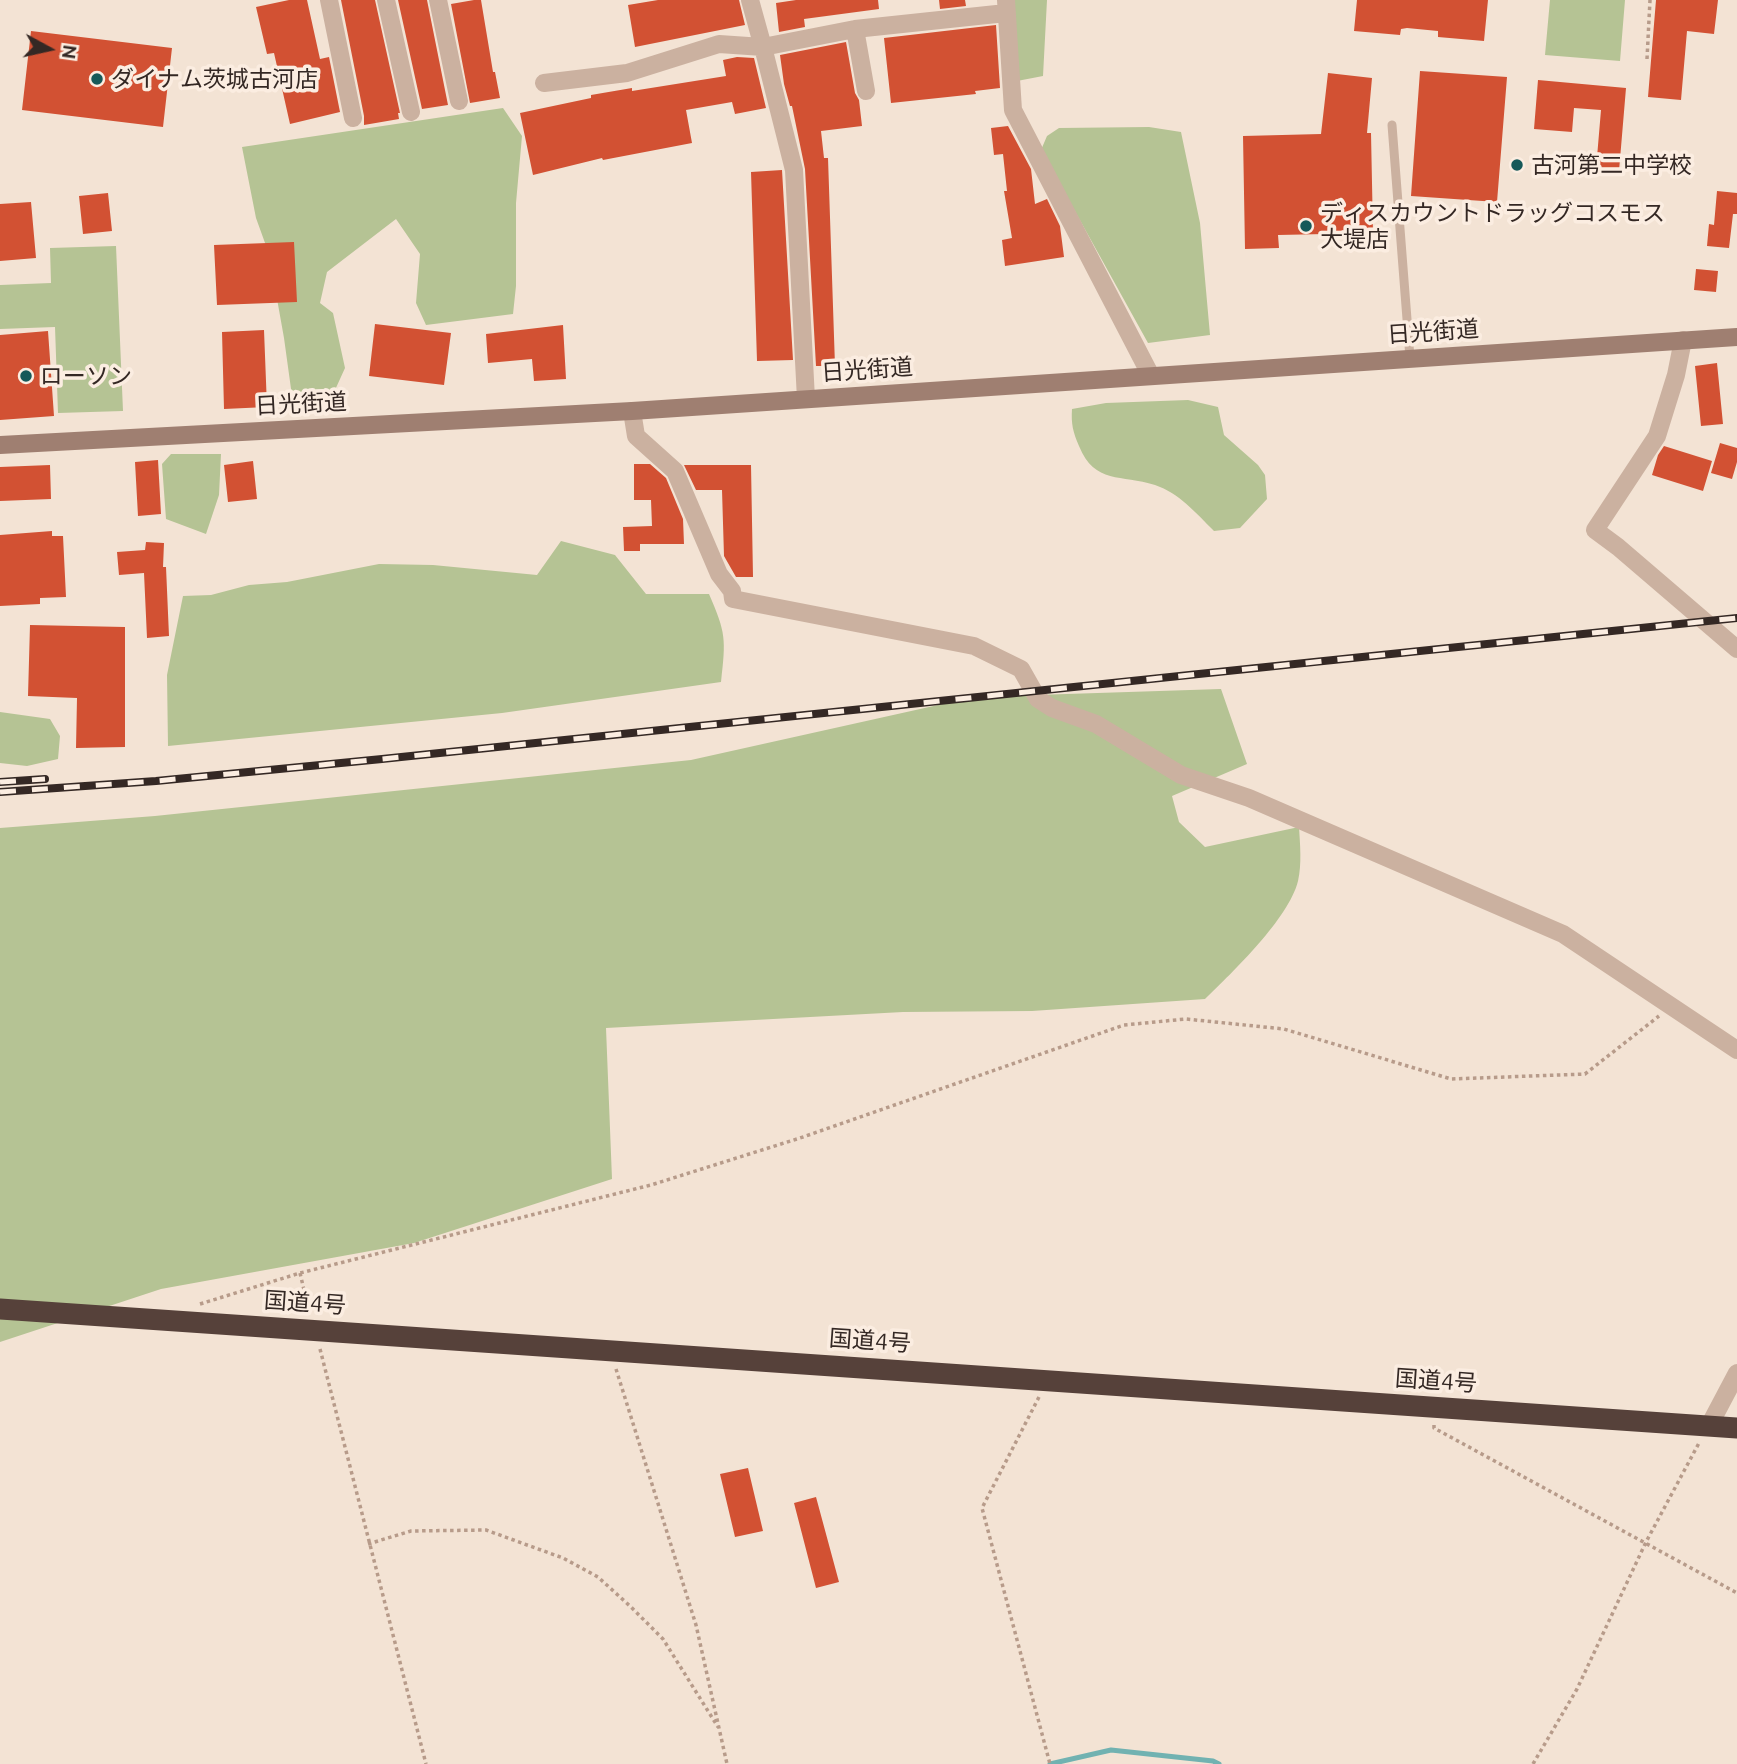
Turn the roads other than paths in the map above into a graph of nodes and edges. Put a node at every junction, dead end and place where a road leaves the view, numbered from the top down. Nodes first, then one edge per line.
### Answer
1 (329, 0) edge
2 (386, 0) edge
3 (438, 0) edge
4 (750, 0) edge
5 (1006, 7) edge
6 (855, 29) junction
7 (763, 47) junction
8 (544, 83) dead end
9 (866, 91) dead end
10 (459, 101) dead end
11 (411, 112) dead end
12 (353, 117) dead end
13 (1392, 125) dead end
14 (1737, 337) edge
15 (1683, 340) junction
16 (1410, 358) junction
17 (1151, 376) junction
18 (806, 399) junction
19 (632, 411) junction
20 (0, 445) edge
21 (1737, 649) edge
22 (1737, 1050) edge
23 (0, 1309) edge
24 (1737, 1373) edge
25 (1709, 1426) junction
26 (1737, 1428) edge

1 - 12 street
2 - 11 street
3 - 10 street
4 - 7 street
5 - 6 street
5 - 17 street
6 - 7 street
6 - 9 street
7 - 8 street
7 - 18 street
13 - 16 lane
14 - 15 main road, 日光街道
15 - 16 main road, 日光街道
15 - 21 street
16 - 17 main road, 日光街道
17 - 18 main road, 日光街道
18 - 19 main road, 日光街道
19 - 20 main road, 日光街道
19 - 22 street
23 - 25 highway, 国道4号
24 - 25 street
25 - 26 highway, 国道4号

